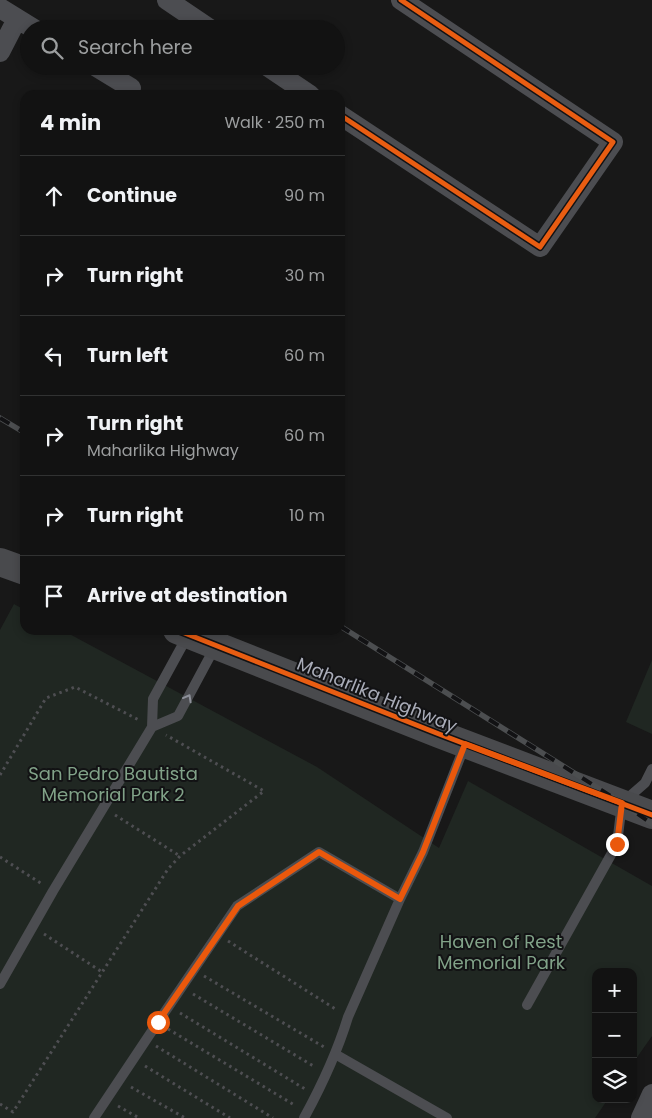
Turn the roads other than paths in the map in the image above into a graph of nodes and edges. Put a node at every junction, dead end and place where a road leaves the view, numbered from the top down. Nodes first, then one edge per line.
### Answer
1 (167, 0) edge
2 (401, 0) edge
3 (17, 19) edge
4 (197, 20) edge
5 (0, 52) edge
6 (110, 75) edge
7 (280, 75) edge
8 (131, 88) dead end
9 (303, 90) edge
10 (345, 117) edge
11 (0, 562) edge
12 (20, 570) edge
13 (182, 635) edge
14 (191, 635) edge
15 (216, 645) junction
16 (152, 727) junction
17 (465, 744) junction
18 (652, 769) edge
19 (622, 803) junction
20 (652, 815) edge
21 (400, 899) junction
22 (0, 984) edge
23 (527, 1005) dead end
24 (335, 1054) junction
25 (652, 1094) edge
26 (305, 1115) edge
27 (94, 1118) edge
28 (447, 1118) edge
29 (641, 1118) edge

1 - 4 street
2 - 10 street
3 - 5 street
6 - 8 street
7 - 9 street
11 - 12 main road
13 - 16 lane
14 - 15 main road, Maharlika Highway
16 -> 15 lane
15 - 17 main road, Maharlika Highway
16 - 22 lane
17 - 19 main road, Maharlika Highway
17 - 21 lane
18 - 19 lane
19 - 20 main road, Maharlika Highway
19 - 23 lane
21 - 24 lane
21 - 27 lane
24 - 26 lane
24 - 28 lane
25 - 29 street

